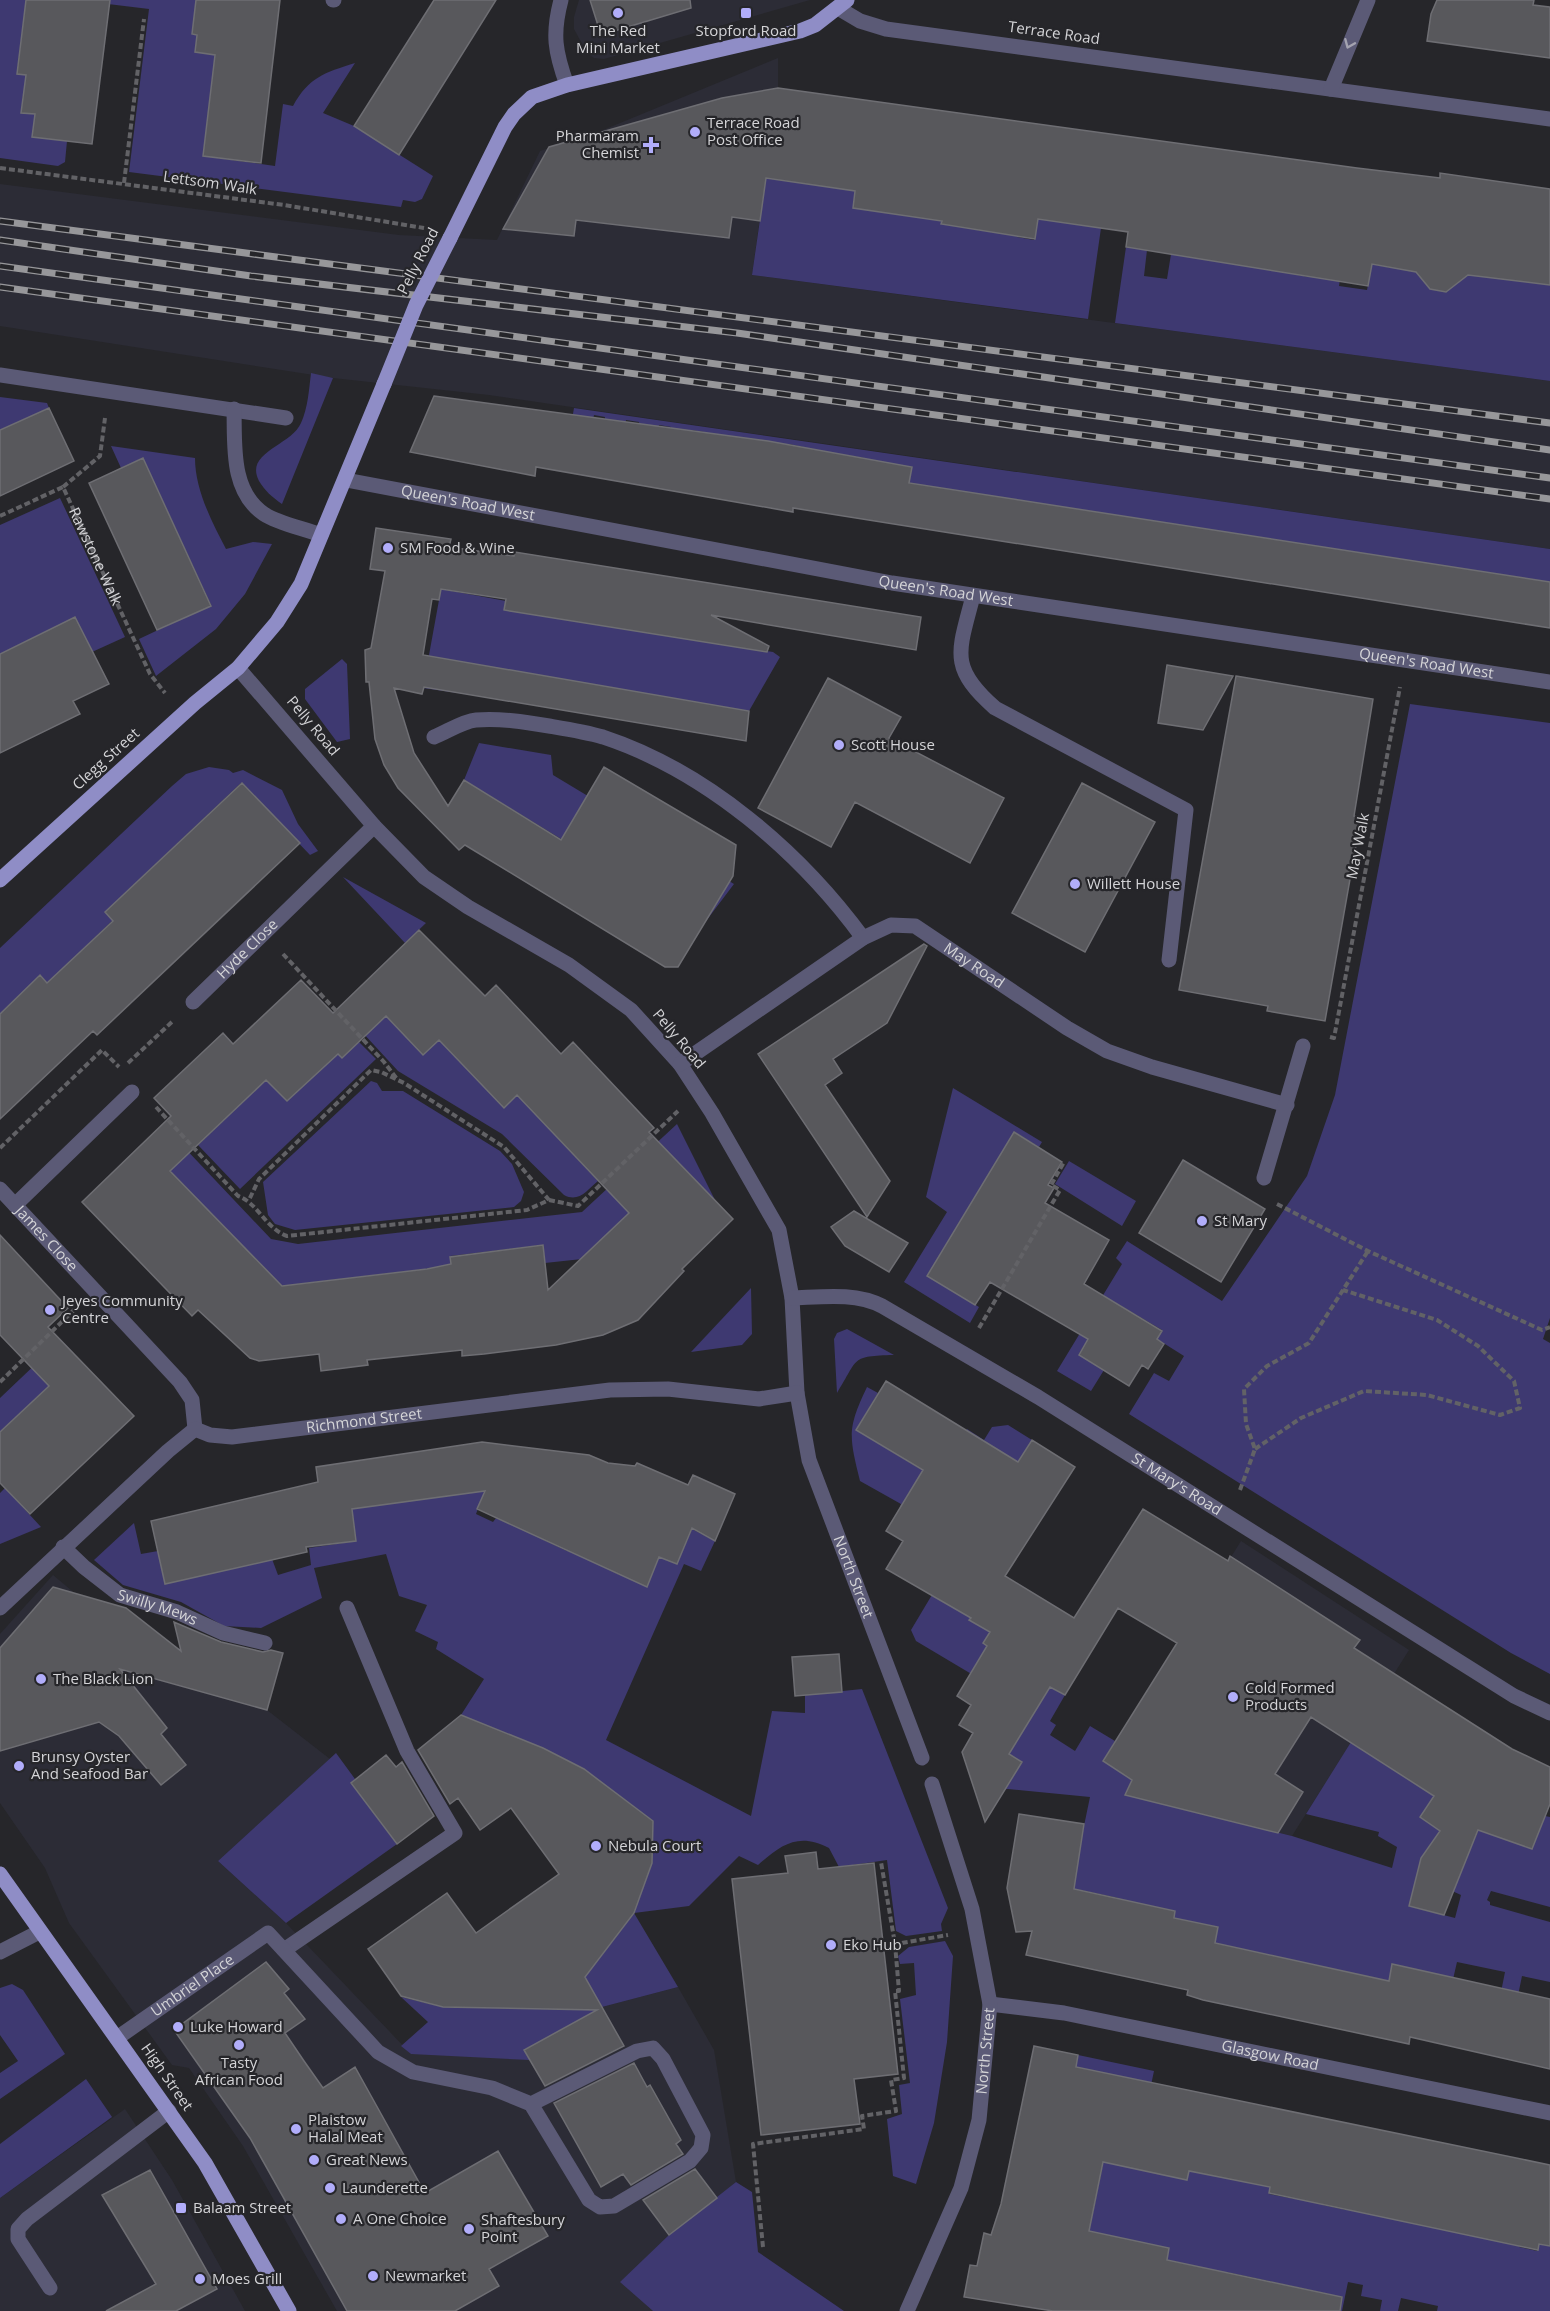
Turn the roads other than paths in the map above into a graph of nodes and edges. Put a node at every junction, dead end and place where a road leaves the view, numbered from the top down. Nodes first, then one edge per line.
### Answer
1 (561, 0) edge
2 (1368, 0) edge
3 (842, 4) edge
4 (567, 85) junction
5 (1331, 89) junction
6 (1550, 119) edge
7 (0, 375) edge
8 (234, 409) junction
9 (286, 418) dead end
10 (346, 480) junction
11 (321, 534) junction
12 (972, 596) junction
13 (238, 668) junction
14 (1550, 682) edge
15 (434, 737) dead end
16 (374, 826) junction
17 (0, 880) edge
18 (863, 938) junction
19 (1168, 960) dead end
20 (193, 1002) road end
21 (1303, 1046) dead end
22 (680, 1064) junction
23 (132, 1092) dead end
24 (1287, 1105) junction
25 (1264, 1178) road end
26 (0, 1189) edge
27 (15, 1205) junction
28 (792, 1298) junction
29 (797, 1393) junction
30 (195, 1429) junction
31 (63, 1547) junction
32 (0, 1608) edge
33 (347, 1608) dead end
34 (265, 1643) dead end
35 (1550, 1713) edge
36 (922, 1758) dead end
37 (932, 1784) dead end
38 (0, 1874) edge
39 (39, 1932) junction
40 (284, 1950) junction
41 (0, 1952) edge
42 (990, 2004) junction
43 (117, 2038) junction
44 (531, 2104) junction
45 (169, 2111) junction
46 (1550, 2113) edge
47 (50, 2288) dead end
48 (289, 2311) edge
49 (907, 2311) edge

1 - 4 street
2 -> 5 street
3 - 4 main road, Terrace Road
3 - 5 street, Terrace Road
4 - 10 main road, Pelly Road, bridge
5 - 6 street, Terrace Road
7 - 8 street
8 - 9 street
8 - 11 street
10 - 11 main road, Pelly Road
10 - 12 street, Queen's Road West
11 - 13 main road, Pelly Road
12 - 14 street, Queen's Road West
12 - 19 street
13 - 16 street, Pelly Road
13 - 17 main road, Clegg Street
15 - 18 street
16 - 20 street, Hyde Close
16 - 22 street, Pelly Road
18 - 22 street, May Road
18 - 24 street, May Road
21 - 24 street
22 - 28 street, Pelly Road
23 - 27 street
24 - 25 street
26 - 27 street, James Close
27 - 30 street, James Close
28 - 29 street, Pelly Road
28 - 35 street, St Mary's Road
29 - 30 street, Richmond Street
29 - 36 street, North Street
30 - 31 street
31 - 32 street
31 - 34 street, Swilly Mews
33 - 40 street
37 - 42 street, North Street
38 - 39 main road, High Street
39 - 41 street
39 - 43 main road, High Street
40 - 43 street, Umbriel Place
40 - 44 street
42 - 46 street, Glasgow Road
42 - 49 street, North Street
43 - 45 main road, High Street
44 - 44 street
45 - 47 street
45 - 48 main road, High Street

